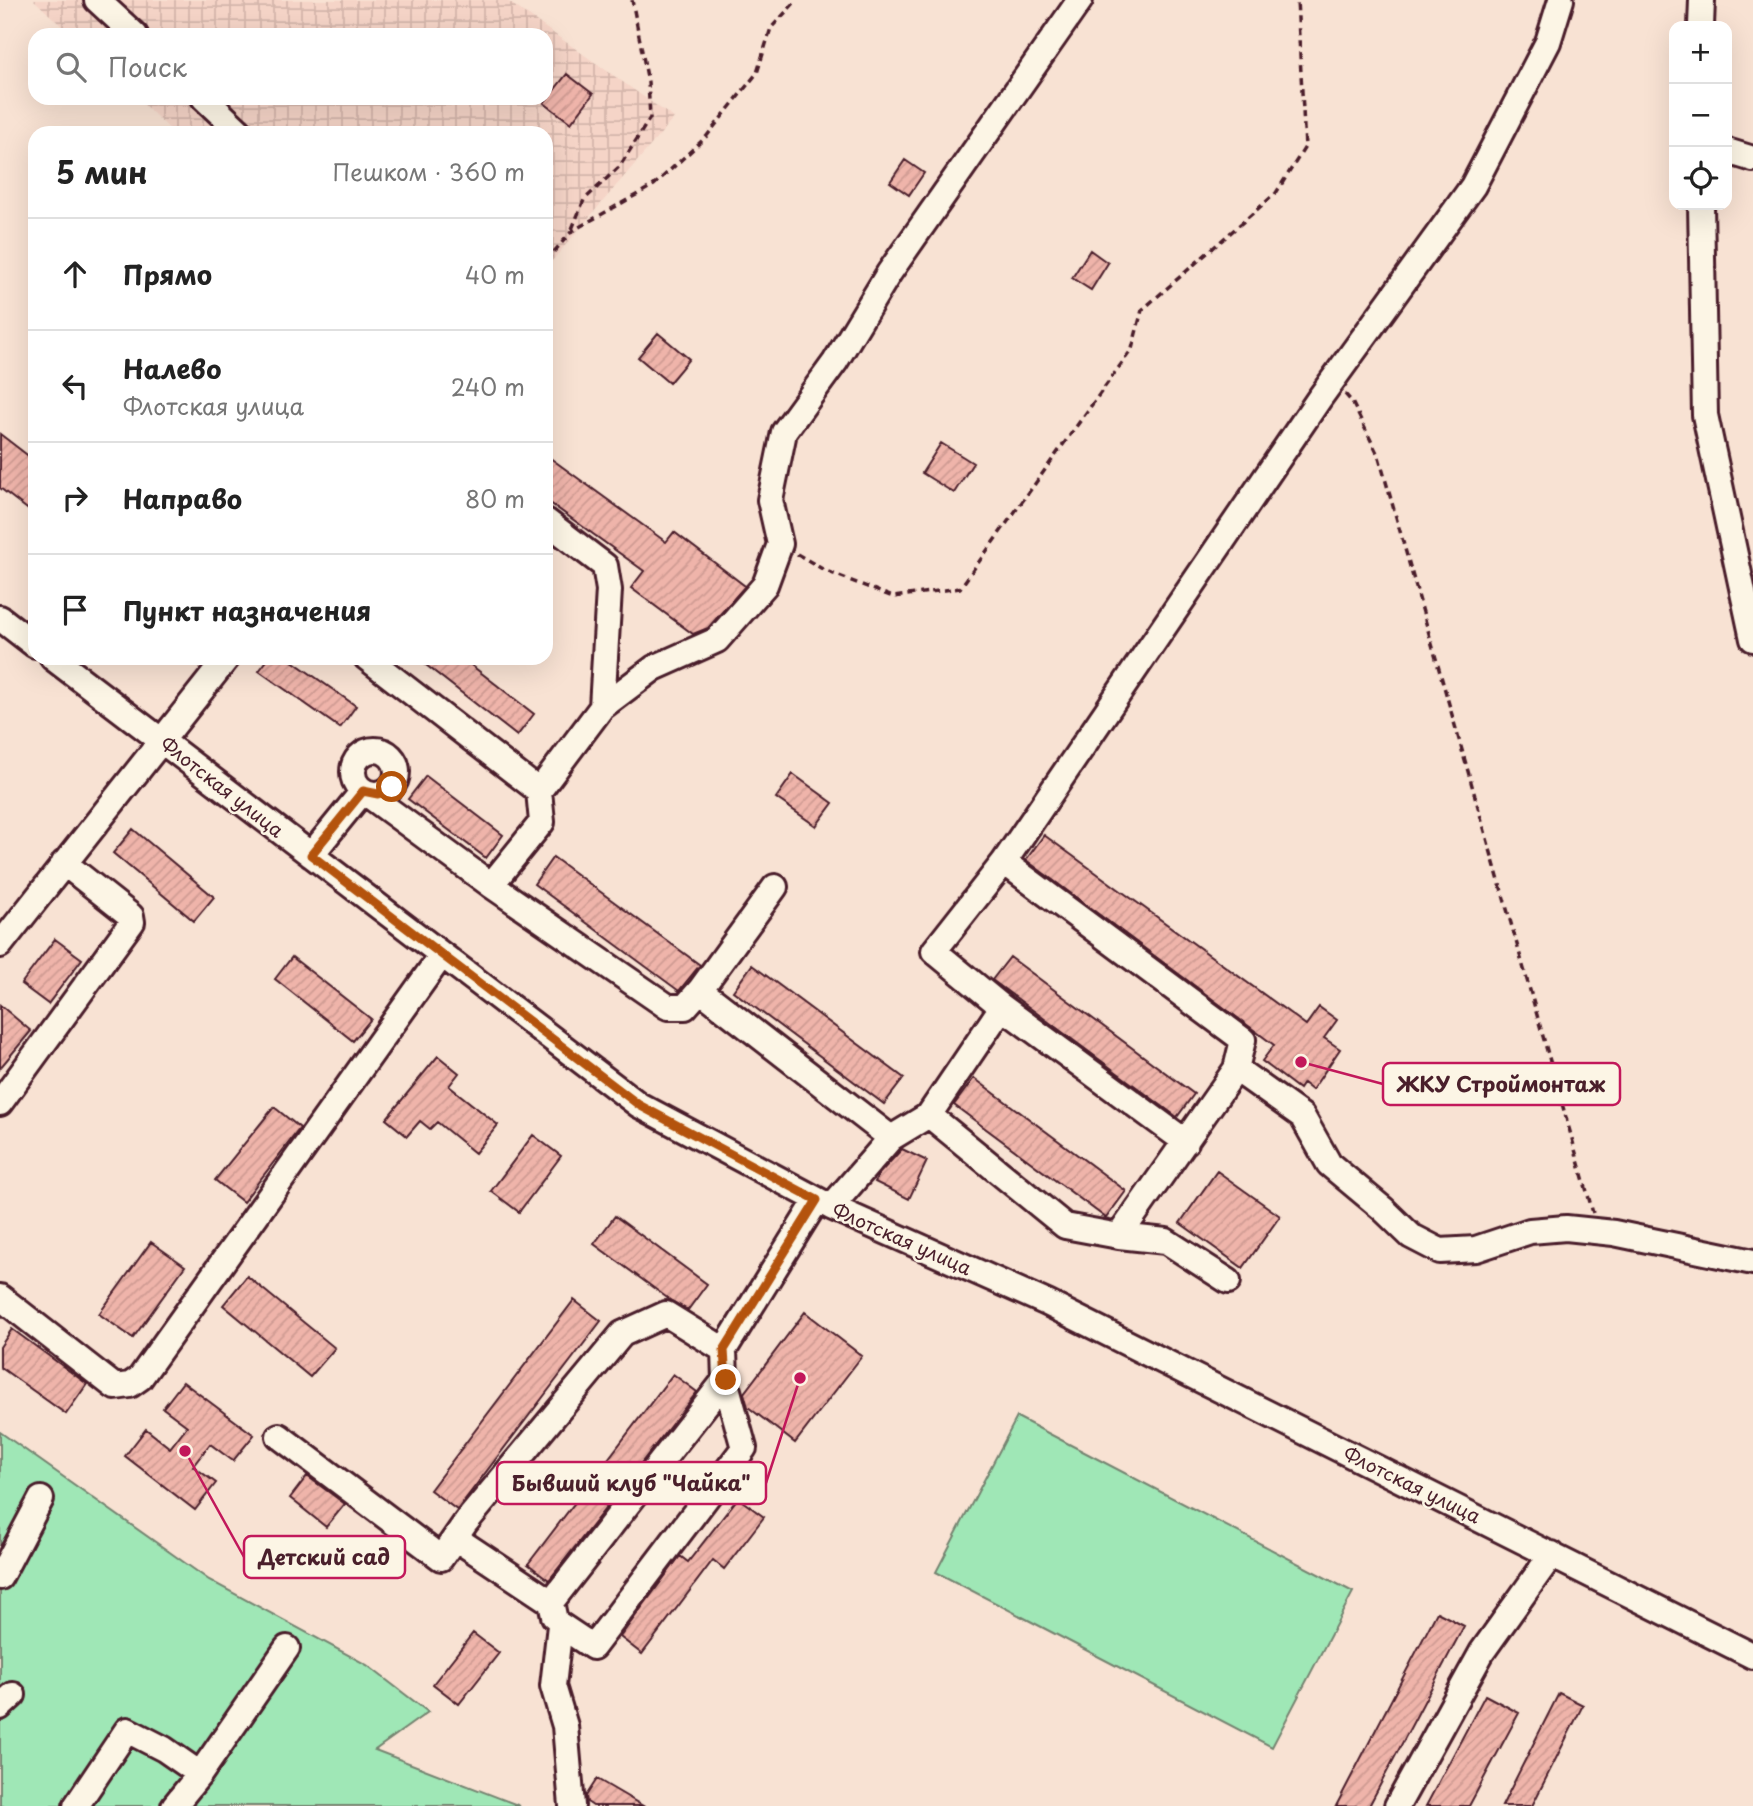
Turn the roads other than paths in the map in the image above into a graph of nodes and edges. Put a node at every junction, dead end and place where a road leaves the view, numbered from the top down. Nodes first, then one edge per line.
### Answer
1 (97, 0) edge
2 (1080, 0) edge
3 (1561, 0) edge
4 (1702, 0) edge
5 (1701, 21) edge
6 (127, 28) edge
7 (212, 105) edge
8 (234, 126) edge
9 (1732, 153) edge
10 (1753, 159) edge
11 (1701, 210) edge
12 (553, 526) edge
13 (0, 618) edge
14 (1753, 639) edge
15 (28, 640) edge
16 (62, 665) edge
17 (221, 665) edge
18 (376, 665) edge
19 (602, 707) junction
20 (161, 740) junction
21 (539, 791) junction
22 (311, 855) junction
23 (1004, 862) junction
24 (64, 863) junction
25 (491, 885) junction
26 (775, 887) dead end
27 (0, 945) edge
28 (441, 956) junction
29 (700, 990) junction
30 (1002, 1007) junction
31 (1236, 1069) junction
32 (0, 1103) edge
33 (929, 1115) junction
34 (891, 1138) junction
35 (1186, 1142) junction
36 (824, 1204) junction
37 (1119, 1236) junction
38 (1753, 1262) edge
39 (1228, 1281) dead end
40 (0, 1297) edge
41 (724, 1350) junction
42 (726, 1380) junction
43 (279, 1436) dead end
44 (41, 1499) dead end
45 (455, 1538) junction
46 (1552, 1554) junction
47 (0, 1577) edge
48 (551, 1602) junction
49 (560, 1625) junction
50 (288, 1648) dead end
51 (1753, 1656) edge
52 (200, 1774) junction
53 (76, 1806) edge
54 (174, 1806) edge
55 (572, 1806) edge
56 (1397, 1806) edge

1 - 6 street
2 - 19 street
3 - 23 street
4 - 5 street
7 - 8 street
9 - 10 street
11 - 14 street
12 - 19 street
13 - 15 street
16 - 20 street, Флотская улица
17 - 20 street
18 - 21 street
19 - 21 street
20 - 22 street, Флотская улица
20 - 24 street
21 - 25 street
22 - 25 street
22 - 28 street, Флотская улица
23 - 30 street
23 - 31 street
24 - 27 street
24 - 32 street
25 - 29 street
26 - 29 street
28 - 36 street, Флотская улица
28 - 40 street
29 - 34 street
30 - 33 street
30 - 35 street
31 - 35 street
31 - 38 street
33 - 34 street
33 - 37 street
34 - 36 street
35 - 37 street
36 - 41 street
36 - 46 street, Флотская улица
37 - 39 street
41 - 42 street
41 - 45 street
42 - 48 street
42 - 49 street
43 - 45 street
44 - 47 street
45 - 48 street
46 - 51 street, Флотская улица
46 - 56 street
48 - 49 street
49 - 55 street
50 - 52 street
52 - 53 street
52 - 54 street

